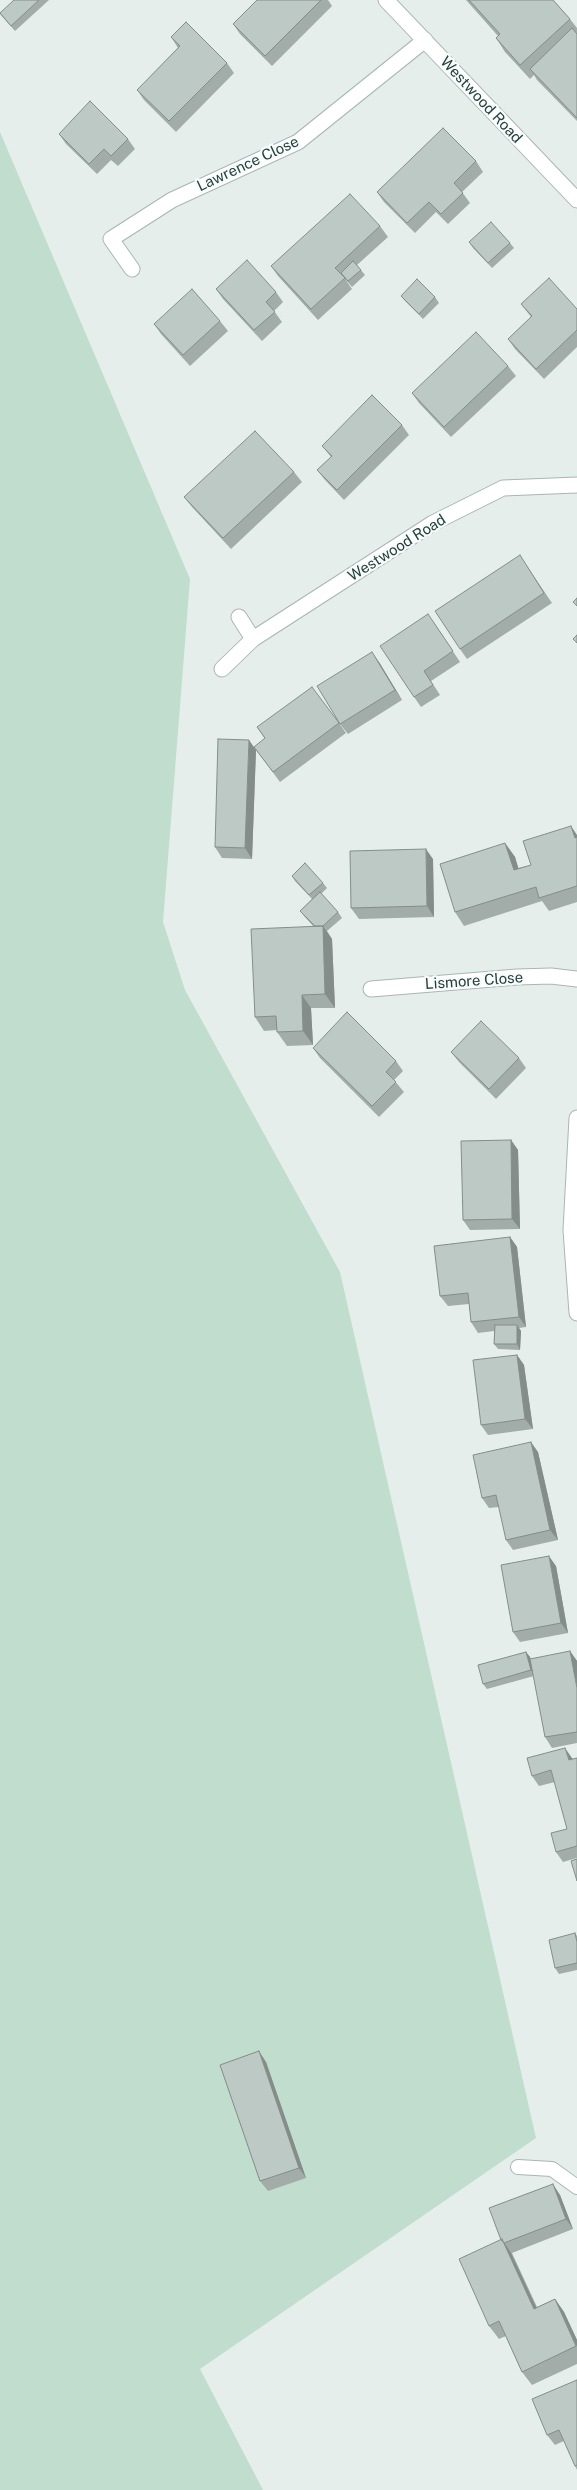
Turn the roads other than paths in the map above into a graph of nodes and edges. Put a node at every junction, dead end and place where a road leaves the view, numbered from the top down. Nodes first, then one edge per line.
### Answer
1 (386, 0) edge
2 (425, 40) junction
3 (577, 200) edge
4 (132, 269) dead end
5 (577, 485) edge
6 (240, 617) dead end
7 (253, 639) junction
8 (222, 669) dead end
9 (577, 979) edge
10 (371, 989) dead end
11 (577, 1118) edge
12 (577, 1313) edge
13 (518, 2167) dead end
14 (577, 2187) edge

1 - 2 street, Westwood Road
2 - 3 street, Westwood Road
2 - 4 street, Lawrence Close
5 - 7 street, Westwood Road
6 - 7 street
7 - 8 street, Westwood Road
9 - 10 street, Lismore Close
11 - 12 street
13 - 14 lane

